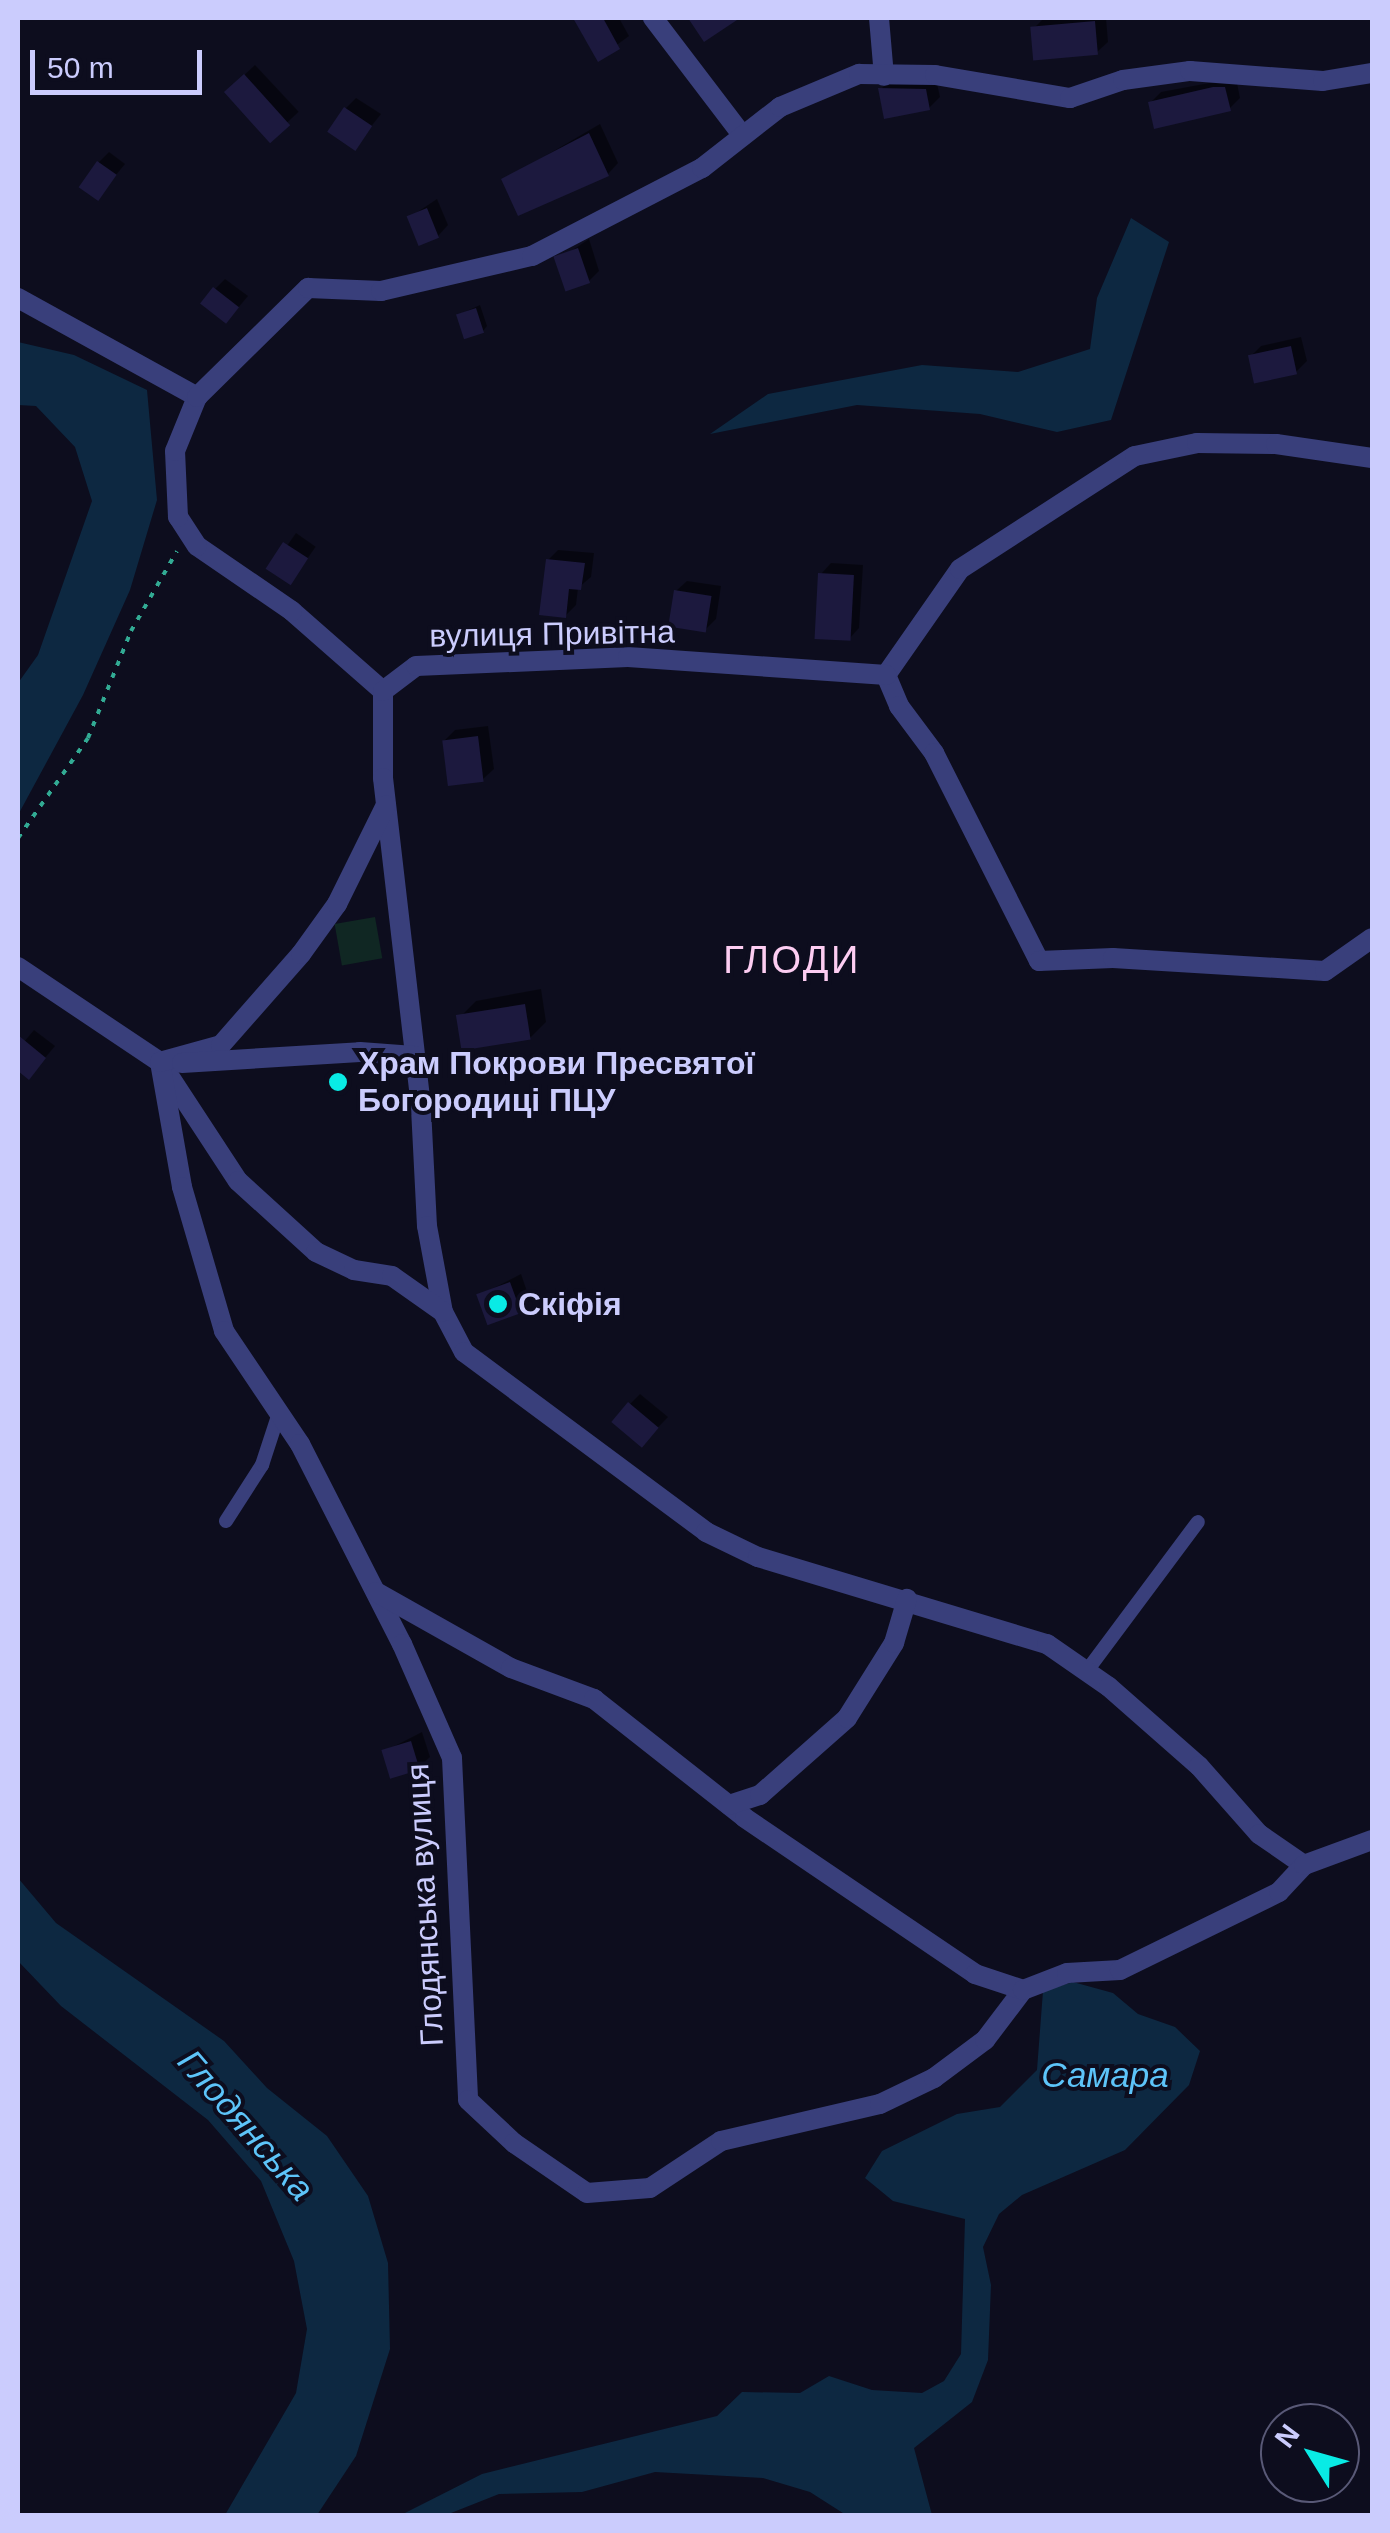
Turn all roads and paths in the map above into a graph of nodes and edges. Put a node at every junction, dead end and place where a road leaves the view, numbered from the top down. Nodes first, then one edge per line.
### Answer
1 (654, 18) edge
2 (879, 18) edge
3 (1372, 73) edge
4 (884, 76) junction
5 (743, 136) junction
6 (18, 298) edge
7 (198, 398) junction
8 (1372, 458) edge
9 (189, 533) junction
10 (886, 675) junction
11 (383, 691) junction
12 (386, 805) junction
13 (18, 838) edge
14 (1372, 938) edge
15 (18, 967) edge
16 (414, 1056) junction
17 (160, 1062) junction
18 (443, 1312) junction
19 (278, 1419) junction
20 (226, 1521) dead end
21 (1198, 1522) dead end
22 (376, 1592) junction
23 (907, 1599) junction
24 (1086, 1672) junction
25 (729, 1805) junction
26 (1372, 1840) edge
27 (1304, 1865) junction
28 (1023, 1990) junction

1 - 5 street
2 - 4 street
3 - 4 street
4 - 5 street
5 - 7 street
6 - 7 street
7 - 9 street
8 - 10 street
9 - 11 street
9 - 13 path
10 - 11 street, вулиця Привітна
10 - 14 street
11 - 12 street
12 - 16 street
12 - 17 street
15 - 17 street
16 - 17 street
16 - 18 street
17 - 18 street
17 - 19 street, Глодянська вулиця
18 - 23 street
19 - 20 lane
19 - 22 street, Глодянська вулиця
21 - 24 lane
22 - 25 street
22 - 28 street, Глодянська вулиця
23 - 24 street
23 - 25 street
24 - 27 street
25 - 28 street
26 - 27 street
27 - 28 street

